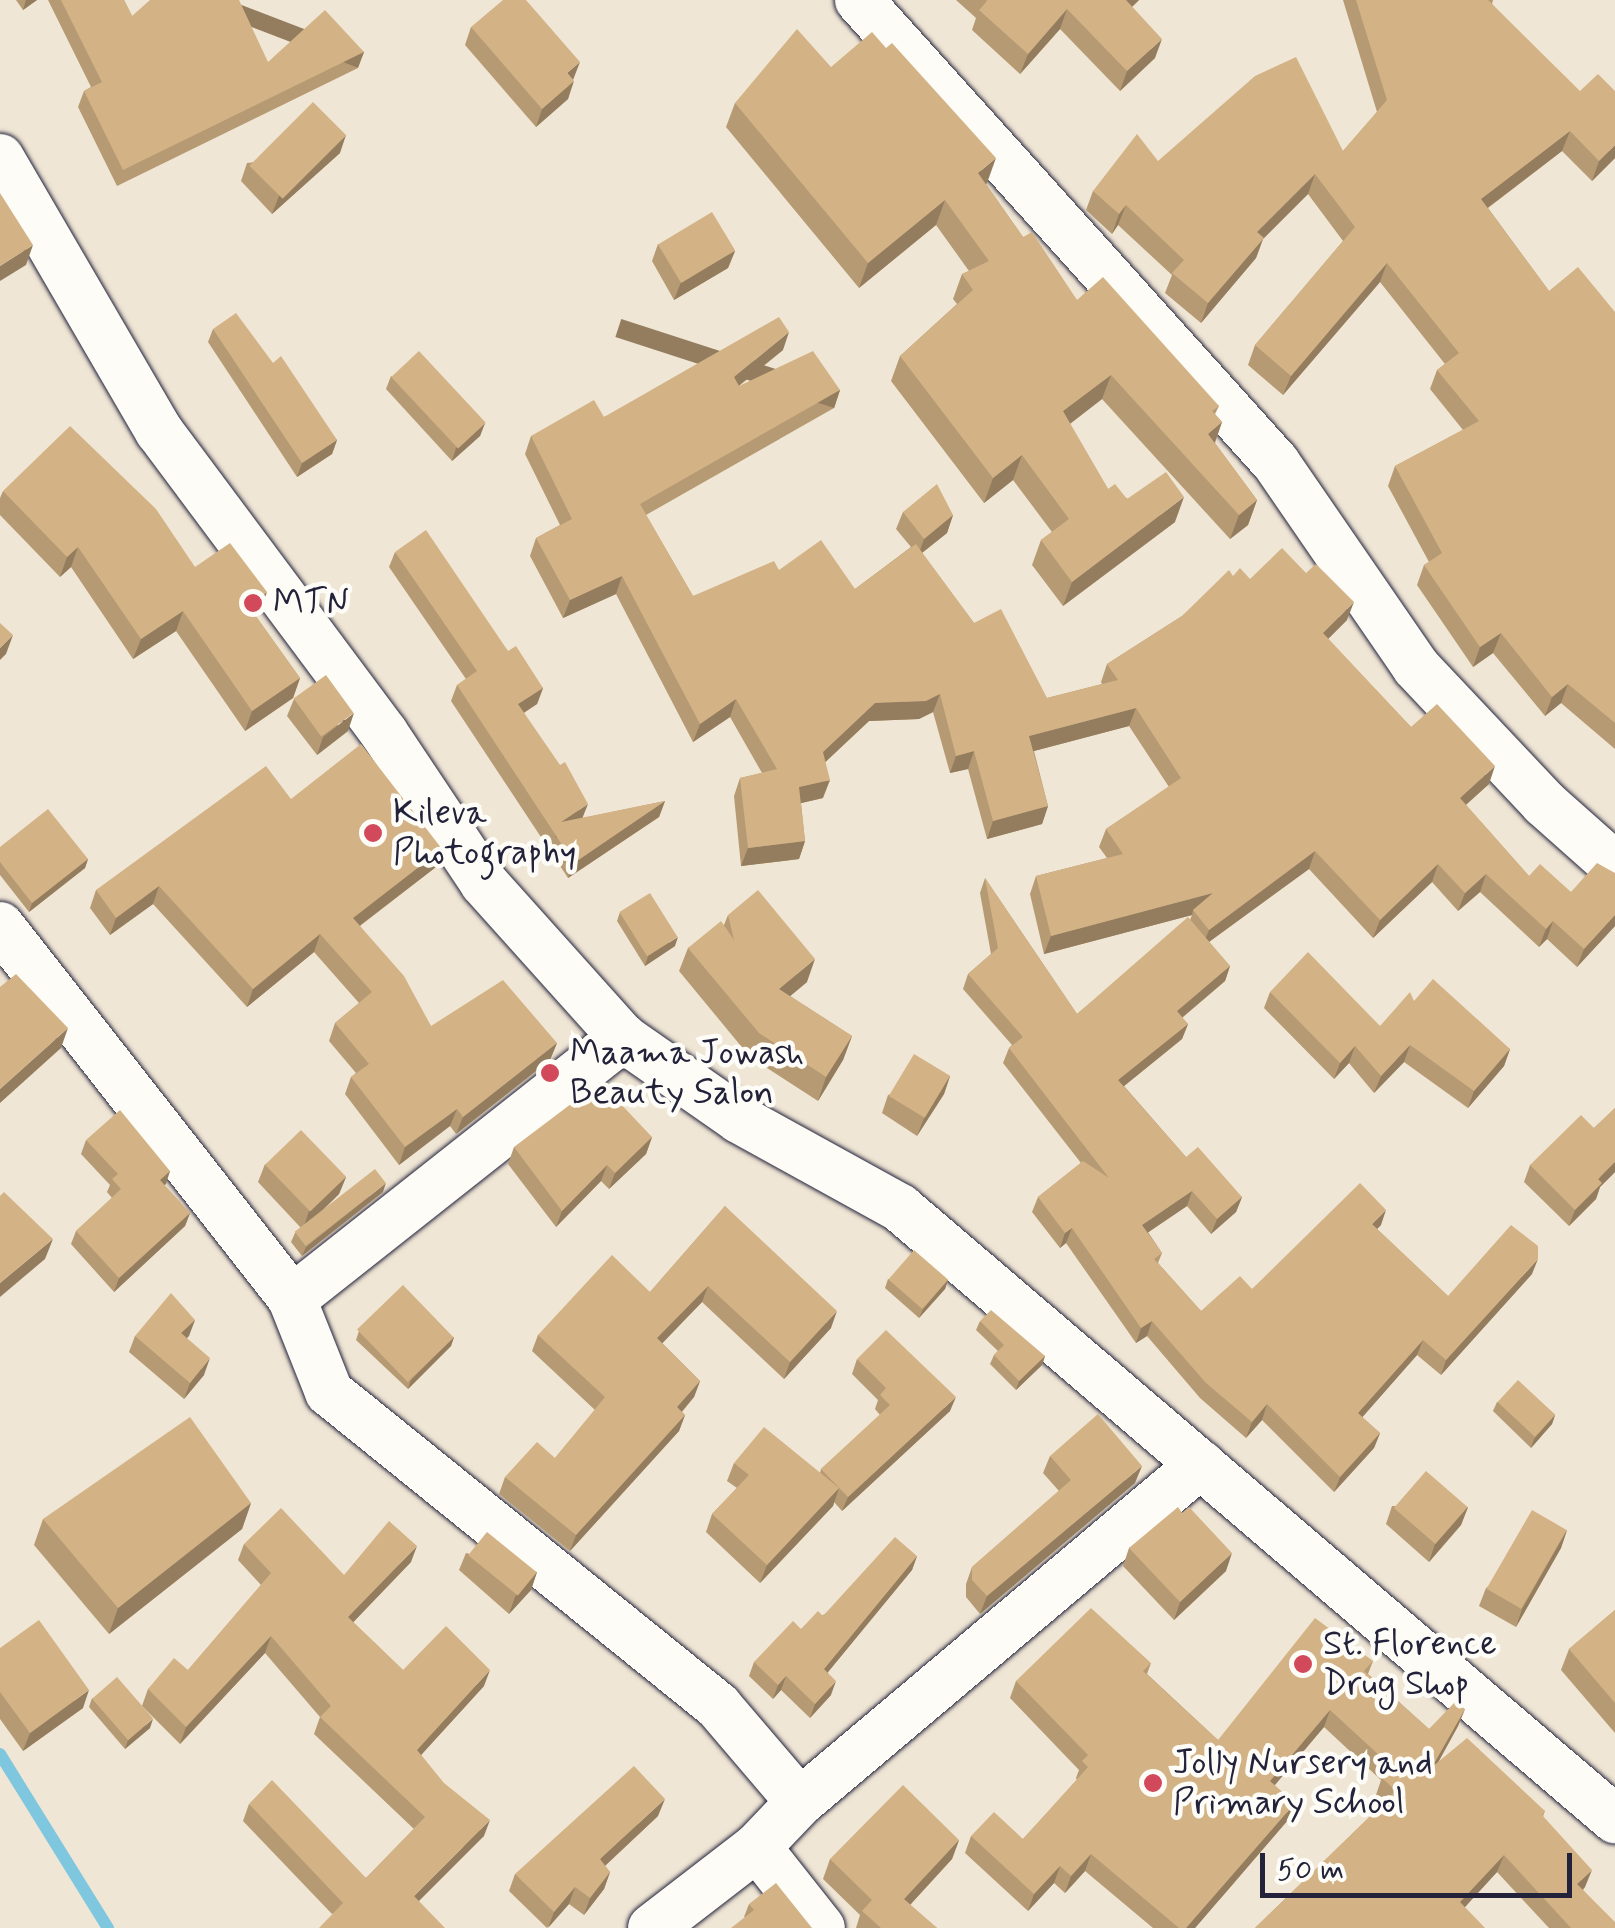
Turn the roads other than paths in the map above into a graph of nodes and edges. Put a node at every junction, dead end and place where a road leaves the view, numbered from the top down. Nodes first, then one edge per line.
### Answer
1 (859, 0) edge
2 (0, 158) edge
3 (1615, 866) edge
4 (0, 926) edge
5 (623, 1038) junction
6 (292, 1299) junction
7 (1201, 1464) junction
8 (800, 1802) junction
9 (1615, 1819) edge
10 (756, 1846) junction
11 (652, 1928) edge
12 (821, 1928) edge

1 - 3 street
2 - 5 street
4 - 6 street
5 - 6 street
5 - 7 street
6 - 8 street
7 - 8 street
7 - 9 street
8 - 10 street
10 - 11 street
10 - 12 street

